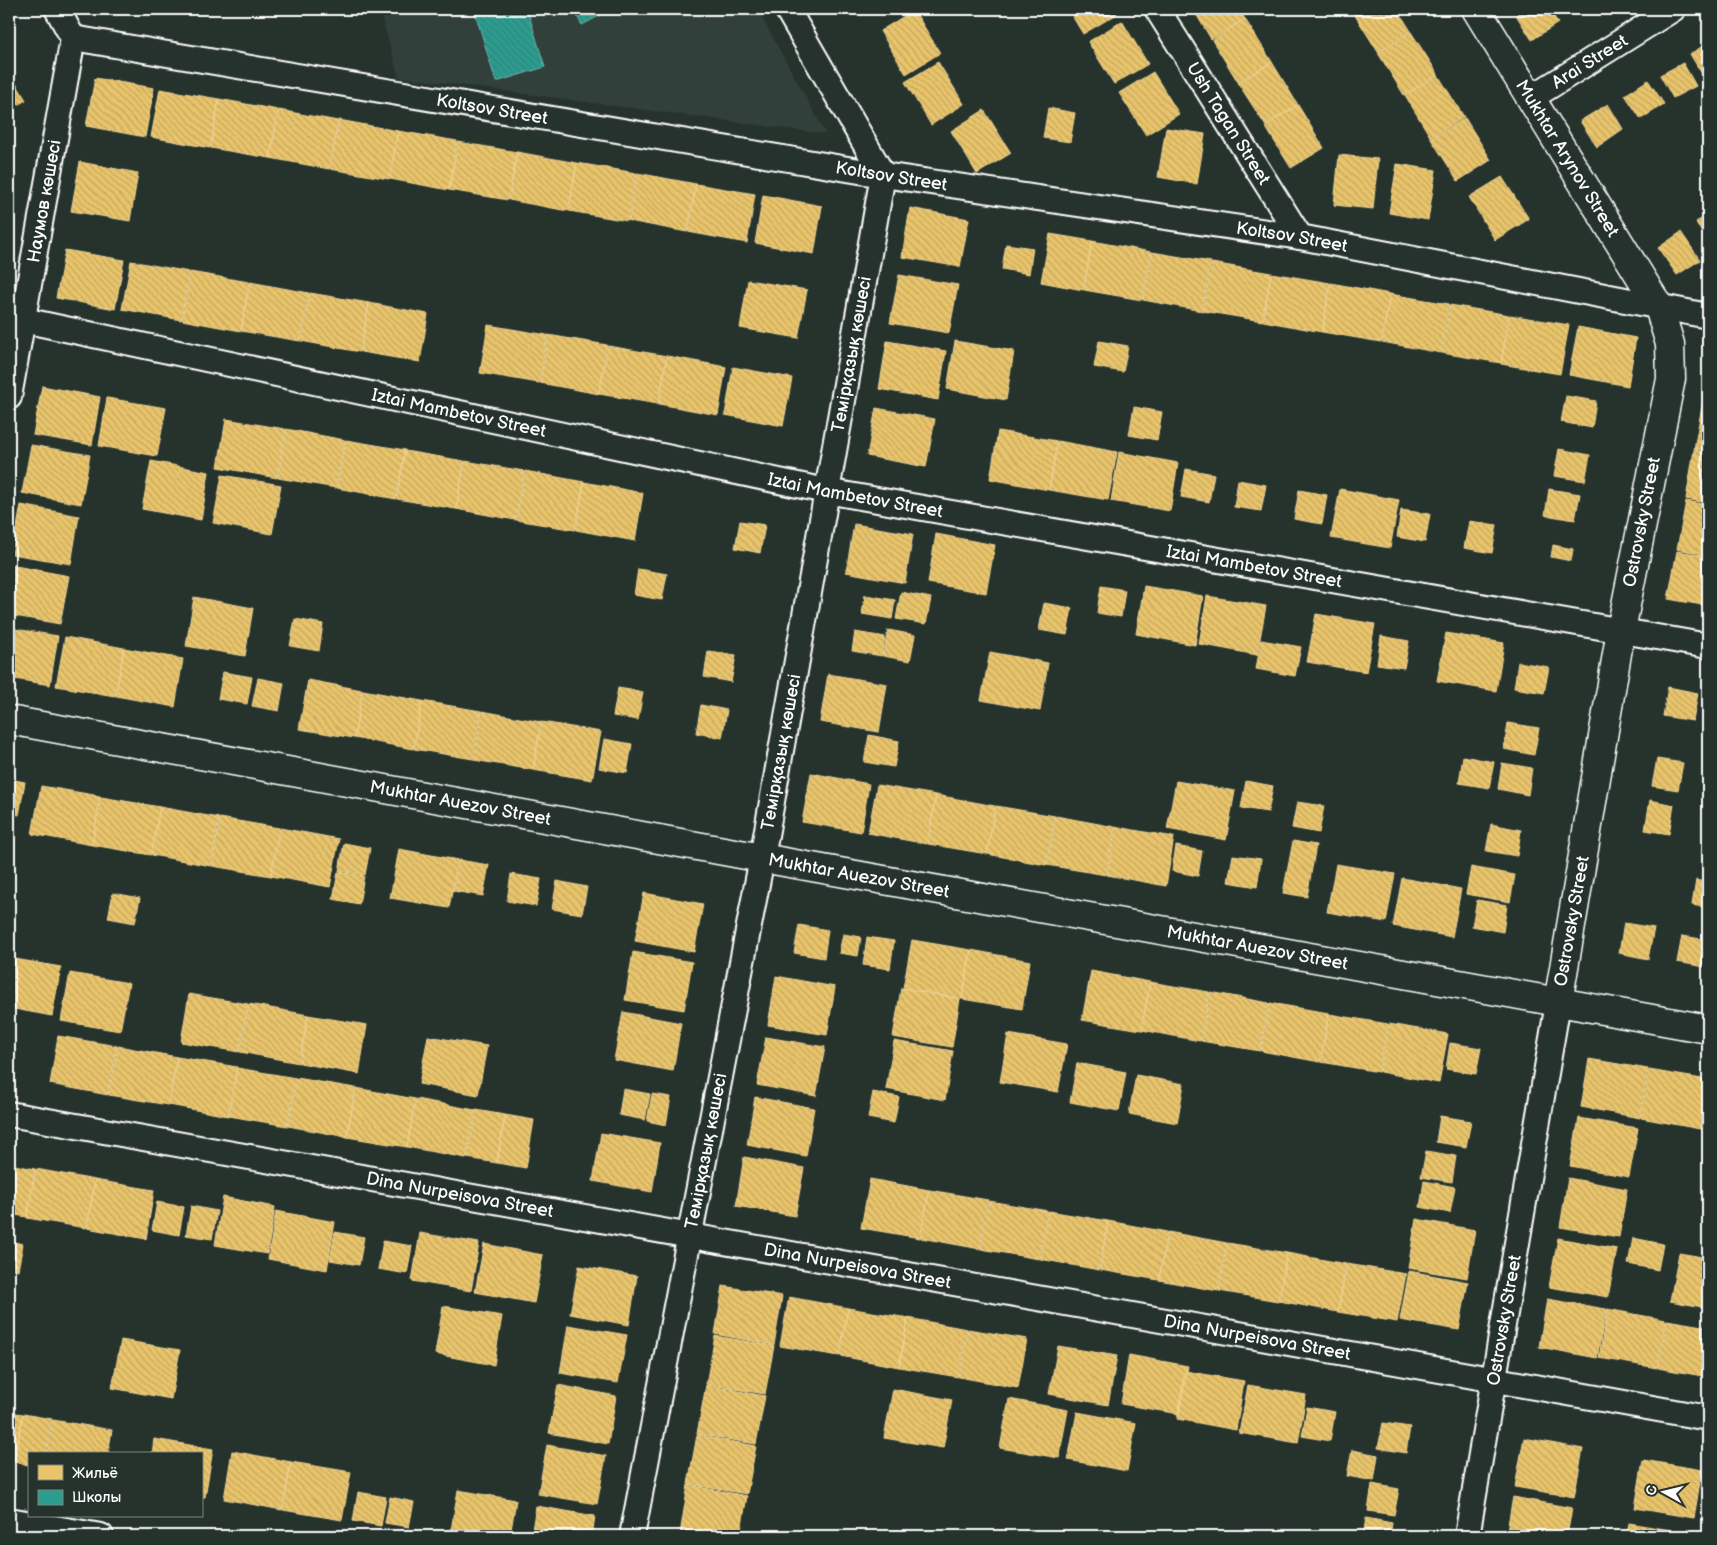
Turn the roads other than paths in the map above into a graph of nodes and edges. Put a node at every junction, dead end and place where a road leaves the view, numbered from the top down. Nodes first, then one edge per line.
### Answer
1 (57, 9) edge
2 (787, 9) edge
3 (1157, 9) edge
4 (1476, 9) edge
5 (1673, 9) edge
6 (73, 38) junction
7 (1531, 98) junction
8 (883, 174) junction
9 (1300, 237) junction
10 (1660, 307) junction
11 (1708, 316) edge
12 (15, 318) edge
13 (9, 397) edge
14 (826, 491) junction
15 (1620, 630) junction
16 (1708, 646) edge
17 (9, 720) edge
18 (762, 858) junction
19 (1558, 1003) junction
20 (1708, 1029) edge
21 (9, 1114) edge
22 (691, 1235) junction
23 (1494, 1380) junction
24 (1708, 1418) edge
25 (9, 1520) edge
26 (101, 1536) edge
27 (632, 1536) edge
28 (1467, 1536) edge

1 - 6 street
2 - 8 street
3 - 9 street, Ush Tagan Street
4 - 7 street, Mukhtar Arynov Street
5 - 7 street, Arai Street
6 - 8 street, Koltsov Street
6 - 12 street, Наумов көшесі
7 - 10 street, Mukhtar Arynov Street
8 - 9 street, Koltsov Street
8 - 14 street, Темірқазық көшесі
9 - 10 street, Koltsov Street
10 - 11 street, Koltsov Street
10 - 15 street, Ostrovsky Street
12 - 13 street, Наумов көшесі
12 - 14 street, Iztai Mambetov Street
14 - 15 street, Iztai Mambetov Street
14 - 18 street, Темірқазық көшесі
15 - 16 street, Iztai Mambetov Street
15 - 19 street, Ostrovsky Street
17 - 18 street, Mukhtar Auezov Street
18 - 19 street, Mukhtar Auezov Street
18 - 22 street, Темірқазық көшесі
19 - 20 street, Mukhtar Auezov Street
19 - 23 street, Ostrovsky Street
21 - 22 street, Dina Nurpeisova Street
22 - 23 street, Dina Nurpeisova Street
22 - 27 street, Темірқазық көшесі
23 - 24 street, Dina Nurpeisova Street
23 - 28 street, Ostrovsky Street
25 - 26 street

